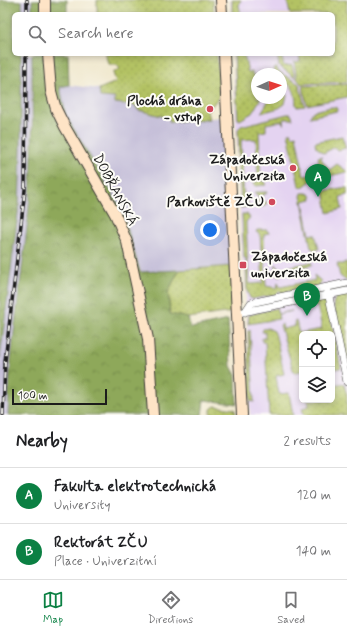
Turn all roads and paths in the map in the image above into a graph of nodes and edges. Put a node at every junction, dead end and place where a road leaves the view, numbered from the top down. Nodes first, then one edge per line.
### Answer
1 (45, 0) edge
2 (221, 0) edge
3 (45, 12) edge
4 (222, 12) edge
5 (48, 56) edge
6 (224, 56) edge
7 (347, 283) edge
8 (326, 286) junction
9 (347, 291) edge
10 (328, 295) junction
11 (242, 313) junction
12 (347, 382) edge
13 (153, 415) edge
14 (242, 415) edge

1 - 3 street
2 - 4 street
5 - 13 street, DOBŘANSKÁ
6 - 11 street
7 - 8 street
8 - 10 street
8 - 11 street
9 - 10 street
10 - 11 street
10 - 12 street
11 - 14 street

